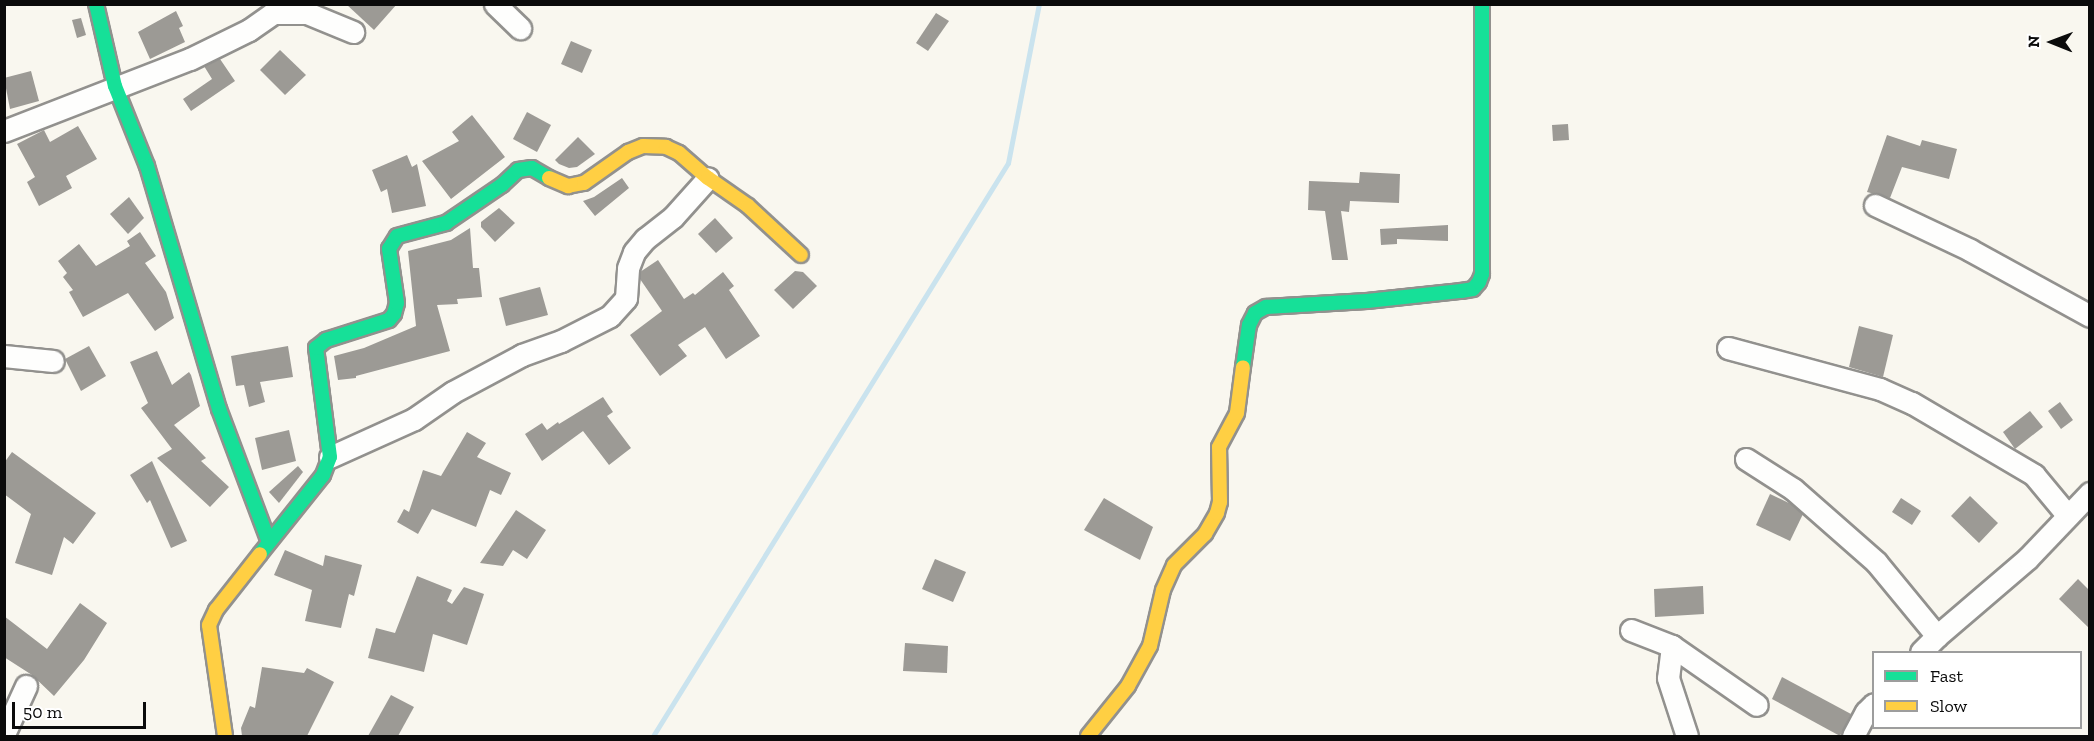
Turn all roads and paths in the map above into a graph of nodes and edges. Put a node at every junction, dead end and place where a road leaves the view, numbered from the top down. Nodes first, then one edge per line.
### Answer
1 (96, 4) edge
2 (495, 4) edge
3 (1482, 4) edge
4 (269, 9) edge
5 (520, 28) dead end
6 (353, 32) dead end
7 (115, 86) junction
8 (4, 131) edge
9 (708, 178) junction
10 (1875, 205) dead end
11 (801, 255) dead end
12 (2090, 316) edge
13 (1728, 348) dead end
14 (4, 356) edge
15 (53, 362) dead end
16 (330, 457) junction
17 (1746, 459) dead end
18 (2090, 493) edge
19 (2068, 516) junction
20 (269, 542) junction
21 (1631, 630) dead end
22 (1936, 636) junction
23 (1672, 646) junction
24 (1922, 651) edge
25 (26, 686) dead end
26 (1757, 705) dead end
27 (1872, 706) edge
28 (4, 734) edge
29 (225, 736) edge
30 (1088, 736) edge
31 (1687, 736) edge
32 (1852, 736) edge

1 - 7 street
2 - 5 street
3 - 30 street
4 - 6 street
4 - 7 street
7 - 8 street
7 - 20 street
9 - 11 street
9 - 16 street
9 - 16 street
10 - 12 street
13 - 19 street
14 - 15 street
16 - 20 street
17 - 22 street
18 - 19 street
19 - 22 street
20 - 29 street
21 - 23 street
22 - 24 street
23 - 26 street
23 - 31 street
25 - 28 street
27 - 32 street

